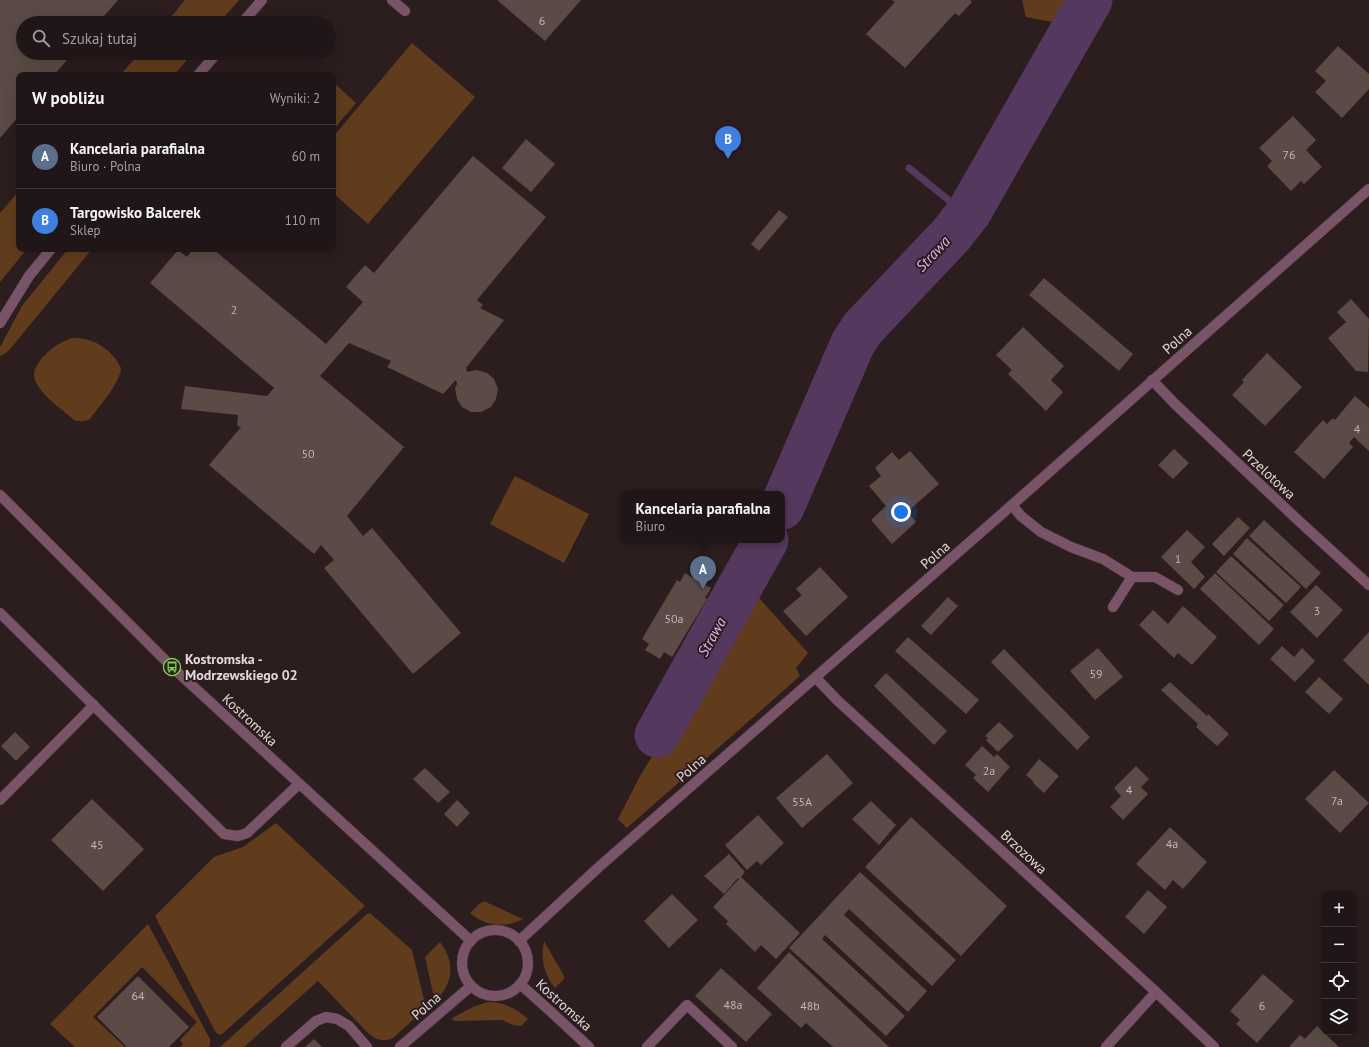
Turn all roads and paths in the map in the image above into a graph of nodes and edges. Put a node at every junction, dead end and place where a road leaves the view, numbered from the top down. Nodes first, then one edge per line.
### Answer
1 (262, 0) edge
2 (392, 0) edge
3 (405, 11) dead end
4 (248, 16) edge
5 (211, 60) edge
6 (201, 72) edge
7 (1369, 189) edge
8 (49, 252) edge
9 (0, 323) edge
10 (1152, 380) junction
11 (0, 495) edge
12 (1012, 505) junction
13 (1132, 576) junction
14 (1369, 585) edge
15 (1178, 590) dead end
16 (1113, 607) dead end
17 (0, 613) edge
18 (816, 678) junction
19 (94, 705) junction
20 (299, 784) junction
21 (0, 800) edge
22 (471, 941) junction
23 (519, 941) junction
24 (520, 984) junction
25 (471, 986) junction
26 (1156, 992) junction
27 (286, 1047) edge
28 (368, 1047) edge
29 (400, 1047) edge
30 (589, 1047) edge
31 (647, 1047) edge
32 (732, 1047) edge
33 (1106, 1047) edge
34 (1214, 1047) edge

1 - 4 street
2 - 3 street
5 - 6 street
7 - 10 street, Polna
8 - 9 street
10 - 12 street, Polna
10 - 14 street, Przelotowa
11 - 20 street, Kostromska
12 - 13 street
12 - 18 street, Polna
13 - 15 street
13 - 16 street
17 - 19 street
18 - 23 street, Polna
18 - 26 street, Brzozowa
19 - 20 street
19 - 21 street
20 - 22 street, Kostromska
22 - 23 street
22 - 25 street
23 - 24 street
24 - 25 street
24 - 30 street, Kostromska
25 - 29 street, Polna
26 - 33 street
26 - 34 street, Brzozowa
27 - 28 street
31 - 32 street

